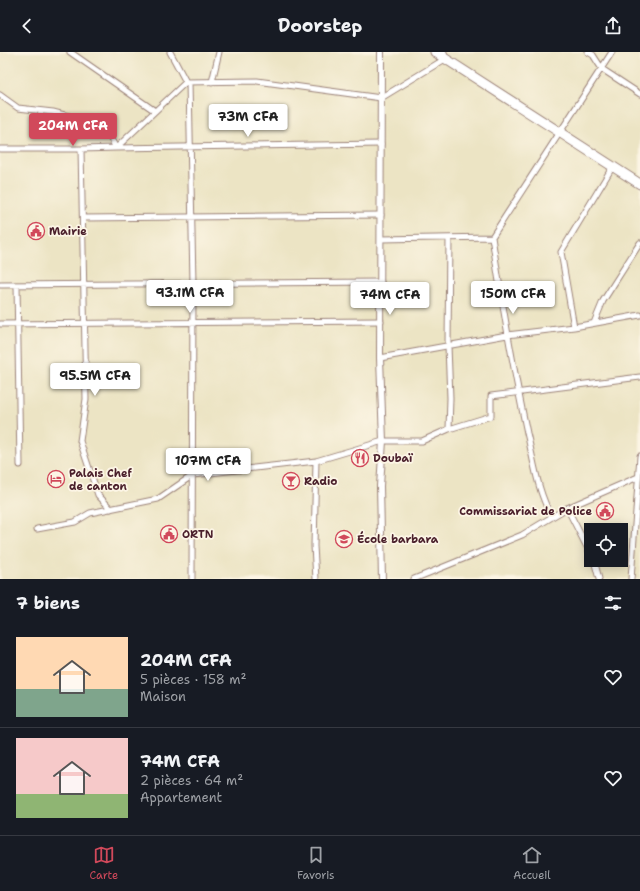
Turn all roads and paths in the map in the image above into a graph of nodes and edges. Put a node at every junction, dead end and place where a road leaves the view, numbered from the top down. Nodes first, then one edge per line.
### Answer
1 (70, 52) edge
2 (170, 52) edge
3 (219, 52) edge
4 (381, 52) edge
5 (435, 52) edge
6 (588, 52) edge
7 (612, 52) edge
8 (445, 55) edge
9 (602, 70) junction
10 (188, 82) junction
11 (212, 82) junction
12 (640, 94) edge
13 (0, 96) edge
14 (381, 98) junction
15 (155, 111) junction
16 (560, 132) junction
17 (381, 144) junction
18 (116, 148) junction
19 (190, 148) junction
20 (0, 149) edge
21 (81, 149) junction
22 (613, 166) junction
23 (640, 184) edge
24 (381, 215) junction
25 (192, 216) junction
26 (83, 218) junction
27 (492, 237) junction
28 (449, 238) junction
29 (381, 239) junction
30 (640, 243) edge
31 (381, 282) junction
32 (193, 283) junction
33 (84, 284) junction
34 (0, 285) edge
35 (18, 285) junction
36 (640, 315) edge
37 (381, 321) junction
38 (85, 323) junction
39 (193, 323) junction
40 (594, 323) junction
41 (0, 324) edge
42 (19, 324) junction
43 (574, 327) junction
44 (507, 335) junction
45 (448, 346) junction
46 (380, 358) junction
47 (640, 377) edge
48 (518, 393) junction
49 (449, 429) junction
50 (384, 441) junction
51 (640, 456) edge
52 (316, 461) junction
53 (20, 465) dead end
54 (193, 475) junction
55 (638, 477) junction
56 (567, 508) junction
57 (639, 508) edge
58 (111, 509) junction
59 (552, 517) junction
60 (37, 529) dead end
61 (584, 541) edge
62 (596, 567) edge
63 (192, 579) edge
64 (316, 579) edge
65 (382, 579) edge
66 (414, 579) edge
67 (600, 579) edge
68 (631, 579) edge

1 - 15 street
2 - 10 street
3 - 11 street
4 - 14 street
5 - 8 highway
6 - 9 street
7 - 9 street
8 - 14 street
8 - 16 highway
9 - 12 street
9 - 16 street
10 - 11 street
10 - 15 street
10 - 19 street
11 - 14 street
13 - 18 street
14 - 17 street
15 - 18 street
16 - 22 highway
16 - 27 street
17 - 19 street
17 - 24 street
18 - 19 street
18 - 21 street
19 - 25 street
20 - 21 street
21 - 26 street
22 - 23 highway
22 - 43 street
24 - 25 street
24 - 29 street
25 - 26 street
25 - 32 street
26 - 33 street
27 - 28 street
27 - 44 street
28 - 29 street
28 - 45 street
29 - 31 street
30 - 40 street
31 - 32 street
31 - 37 street
32 - 33 street
32 - 39 street
33 - 35 street
33 - 38 street
34 - 35 street
35 - 42 street
36 - 40 street
37 - 39 street
37 - 46 street
38 - 39 street
38 - 42 street
38 - 58 street
39 - 54 street
40 - 43 street
41 - 42 street
42 - 53 street
43 - 44 street
44 - 45 street
44 - 48 street
45 - 46 street
45 - 49 street
46 - 50 street
47 - 48 street
48 - 49 street
48 - 59 street
49 - 50 street
50 - 52 street
50 - 65 street
51 - 55 street
52 - 54 street
52 - 64 street
54 - 58 street
54 - 63 street
55 - 56 street
55 - 57 street
56 - 59 street
56 - 61 street
57 - 68 street
58 - 60 street
59 - 66 street
62 - 67 street

